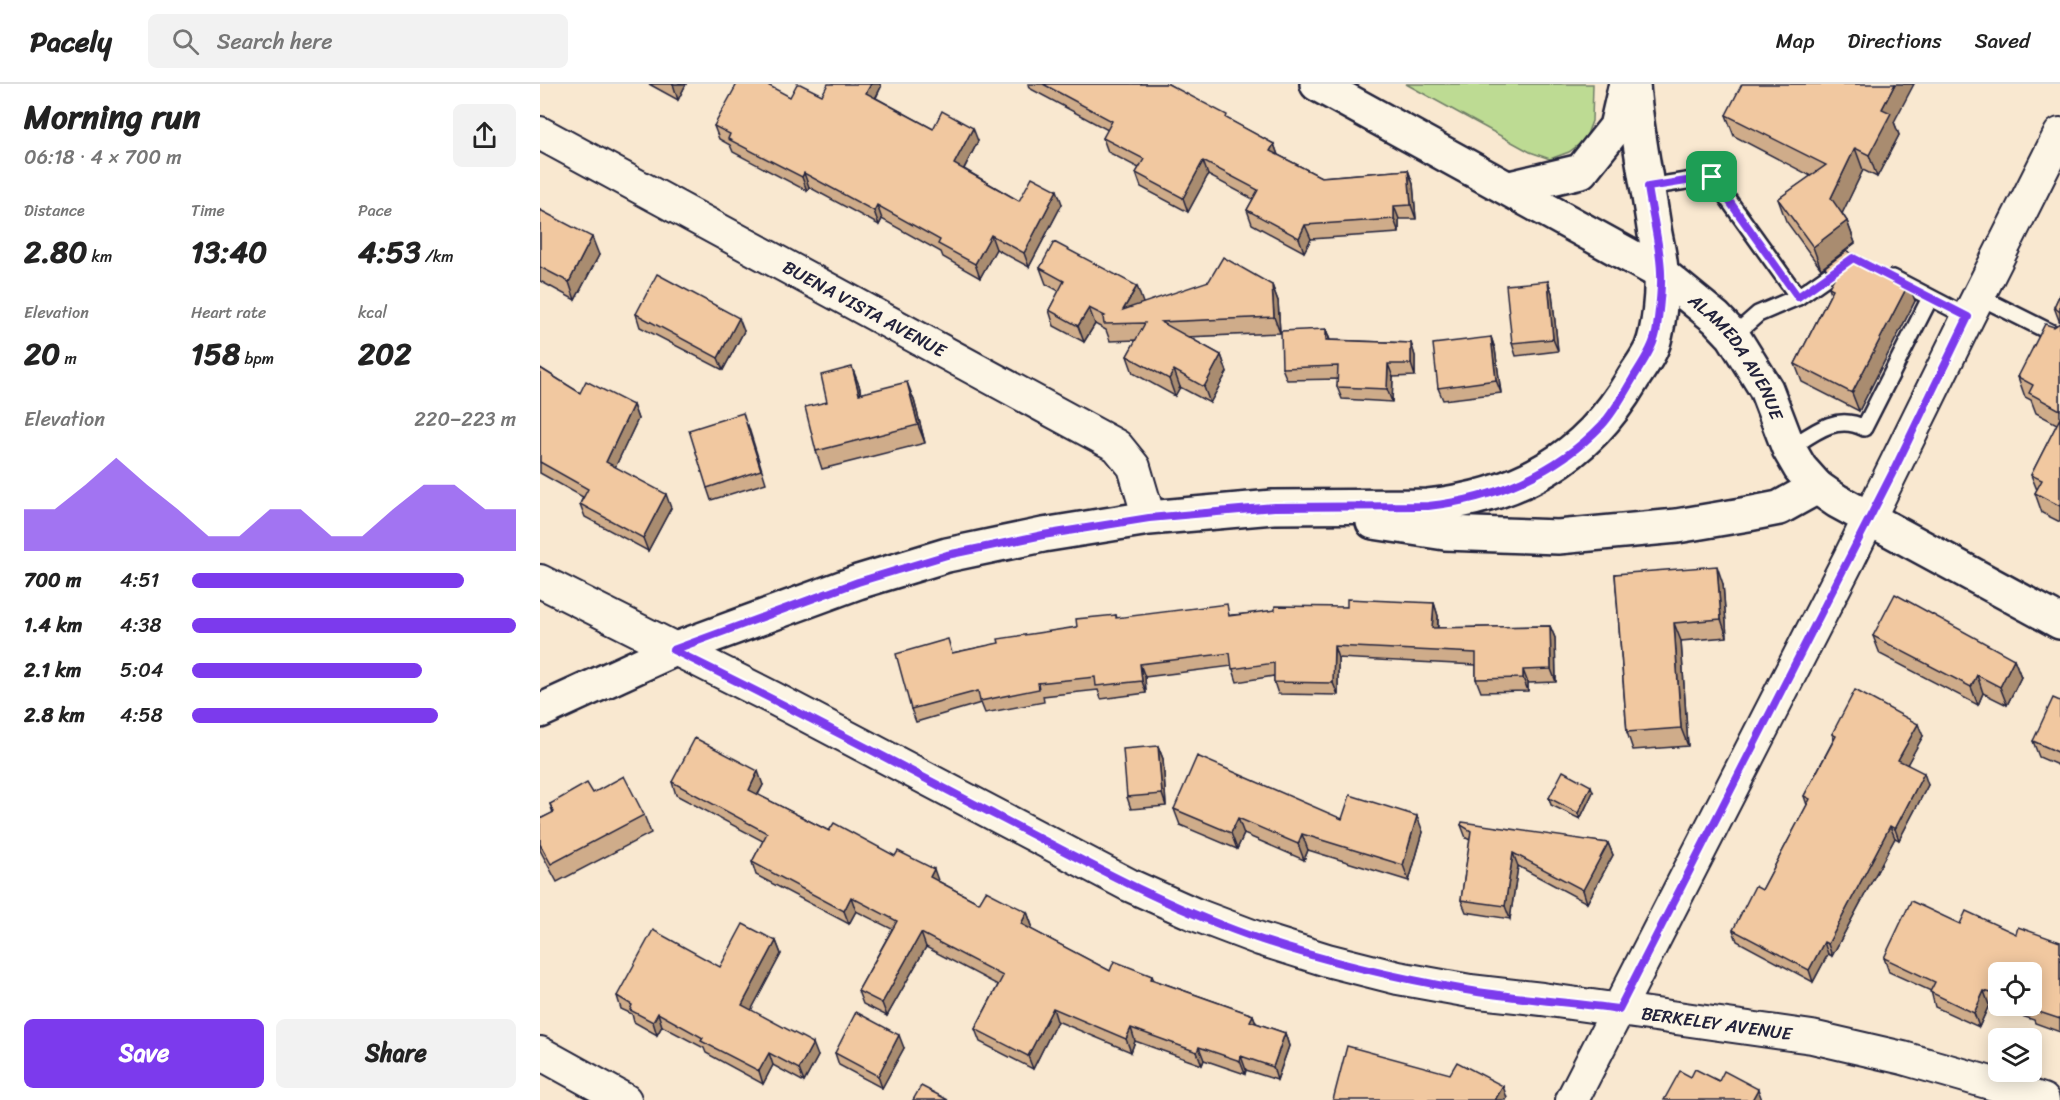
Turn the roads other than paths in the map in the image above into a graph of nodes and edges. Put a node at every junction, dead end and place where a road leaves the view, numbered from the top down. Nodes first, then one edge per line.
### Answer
1 (1317, 84) edge
2 (1626, 84) edge
3 (1633, 84) edge
4 (540, 134) edge
5 (2060, 134) edge
6 (1648, 187) junction
7 (1510, 188) junction
8 (1863, 263) edge
9 (1661, 273) junction
10 (1882, 273) edge
11 (1798, 297) junction
12 (1930, 298) junction
13 (1973, 306) junction
14 (1733, 336) junction
15 (2060, 337) edge
16 (1789, 449) junction
17 (1817, 487) junction
18 (1274, 507) junction
19 (1149, 518) junction
20 (1869, 518) junction
21 (540, 581) edge
22 (2060, 622) edge
23 (673, 650) junction
24 (540, 711) edge
25 (1619, 1009) junction
26 (540, 1053) edge
27 (625, 1100) edge
28 (1572, 1100) edge
29 (2043, 1100) edge

1 - 7 main road, ALAMEDA AVENUE
2 - 7 main road
3 - 6 main road
4 - 19 street, BUENA VISTA AVENUE
5 - 13 street
6 - 9 main road
6 - 11 lane
7 - 9 main road, ALAMEDA AVENUE
8 - 11 lane
9 - 14 main road, ALAMEDA AVENUE
9 - 18 main road
10 - 12 lane
11 - 14 lane
12 - 13 lane
12 - 16 lane
13 - 15 lane
13 - 20 street
14 - 16 main road, ALAMEDA AVENUE
16 - 17 main road, ALAMEDA AVENUE
17 - 18 main road
17 - 20 main road, ALAMEDA AVENUE
18 - 19 main road
19 - 23 main road
20 - 22 main road, ALAMEDA AVENUE
20 - 25 street
21 - 23 street, BERKELEY AVENUE
23 - 24 main road
23 - 25 street, BERKELEY AVENUE
25 - 28 street
25 - 29 street, BERKELEY AVENUE
26 - 27 street

